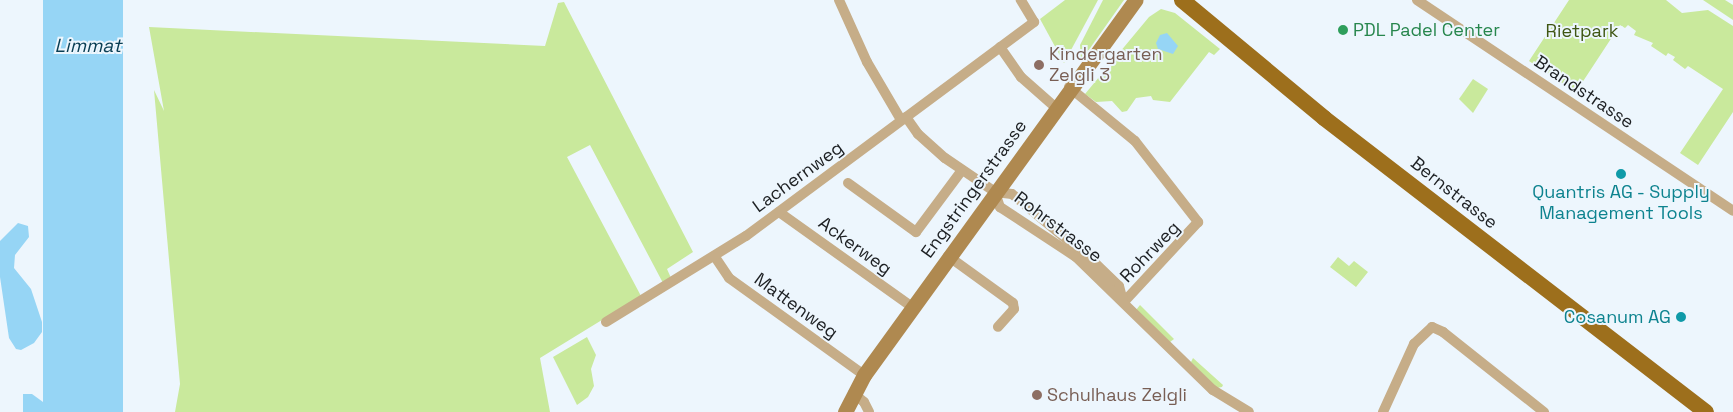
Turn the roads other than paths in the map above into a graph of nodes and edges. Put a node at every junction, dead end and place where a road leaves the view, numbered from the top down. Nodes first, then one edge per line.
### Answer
1 (839, 0) edge
2 (1021, 0) edge
3 (1135, 0) edge
4 (1182, 0) edge
5 (1417, 0) edge
6 (1000, 47) junction
7 (1069, 87) junction
8 (1056, 107) junction
9 (904, 118) junction
10 (962, 170) junction
11 (848, 184) dead end
12 (995, 192) junction
13 (1733, 211) edge
14 (779, 212) junction
15 (948, 256) junction
16 (715, 257) junction
17 (1124, 302) junction
18 (912, 307) junction
19 (606, 322) dead end
20 (998, 327) dead end
21 (864, 375) junction
22 (845, 405) edge
23 (869, 412) edge
24 (1249, 412) edge
25 (1383, 412) edge
26 (1544, 412) edge
27 (1706, 412) edge

1 - 9 street
2 - 6 street, Lachernweg
3 - 7 main road, Engstringerstrasse
4 - 27 main road, Bernstrasse
5 - 13 street, Brandstrasse
6 - 8 street
6 - 9 street, Lachernweg
7 - 8 main road, Engstringerstrasse
7 - 17 street, Rohrweg
8 - 12 main road, Engstringerstrasse
9 - 10 street
9 - 14 street, Lachernweg
10 - 11 street
10 - 12 street
12 - 15 main road, Engstringerstrasse
12 - 17 street, Rohrstrasse
12 - 17 street, Rohrstrasse
14 - 16 street, Lachernweg
14 - 18 street, Ackerweg
15 - 18 main road, Engstringerstrasse
15 - 20 street
16 - 19 street, Lachernweg
16 - 21 street, Mattenweg
17 - 24 street, Rohrstrasse
18 - 21 main road, Engstringerstrasse
21 - 22 main road, Engstringerstrasse
22 - 23 street
25 - 26 street

